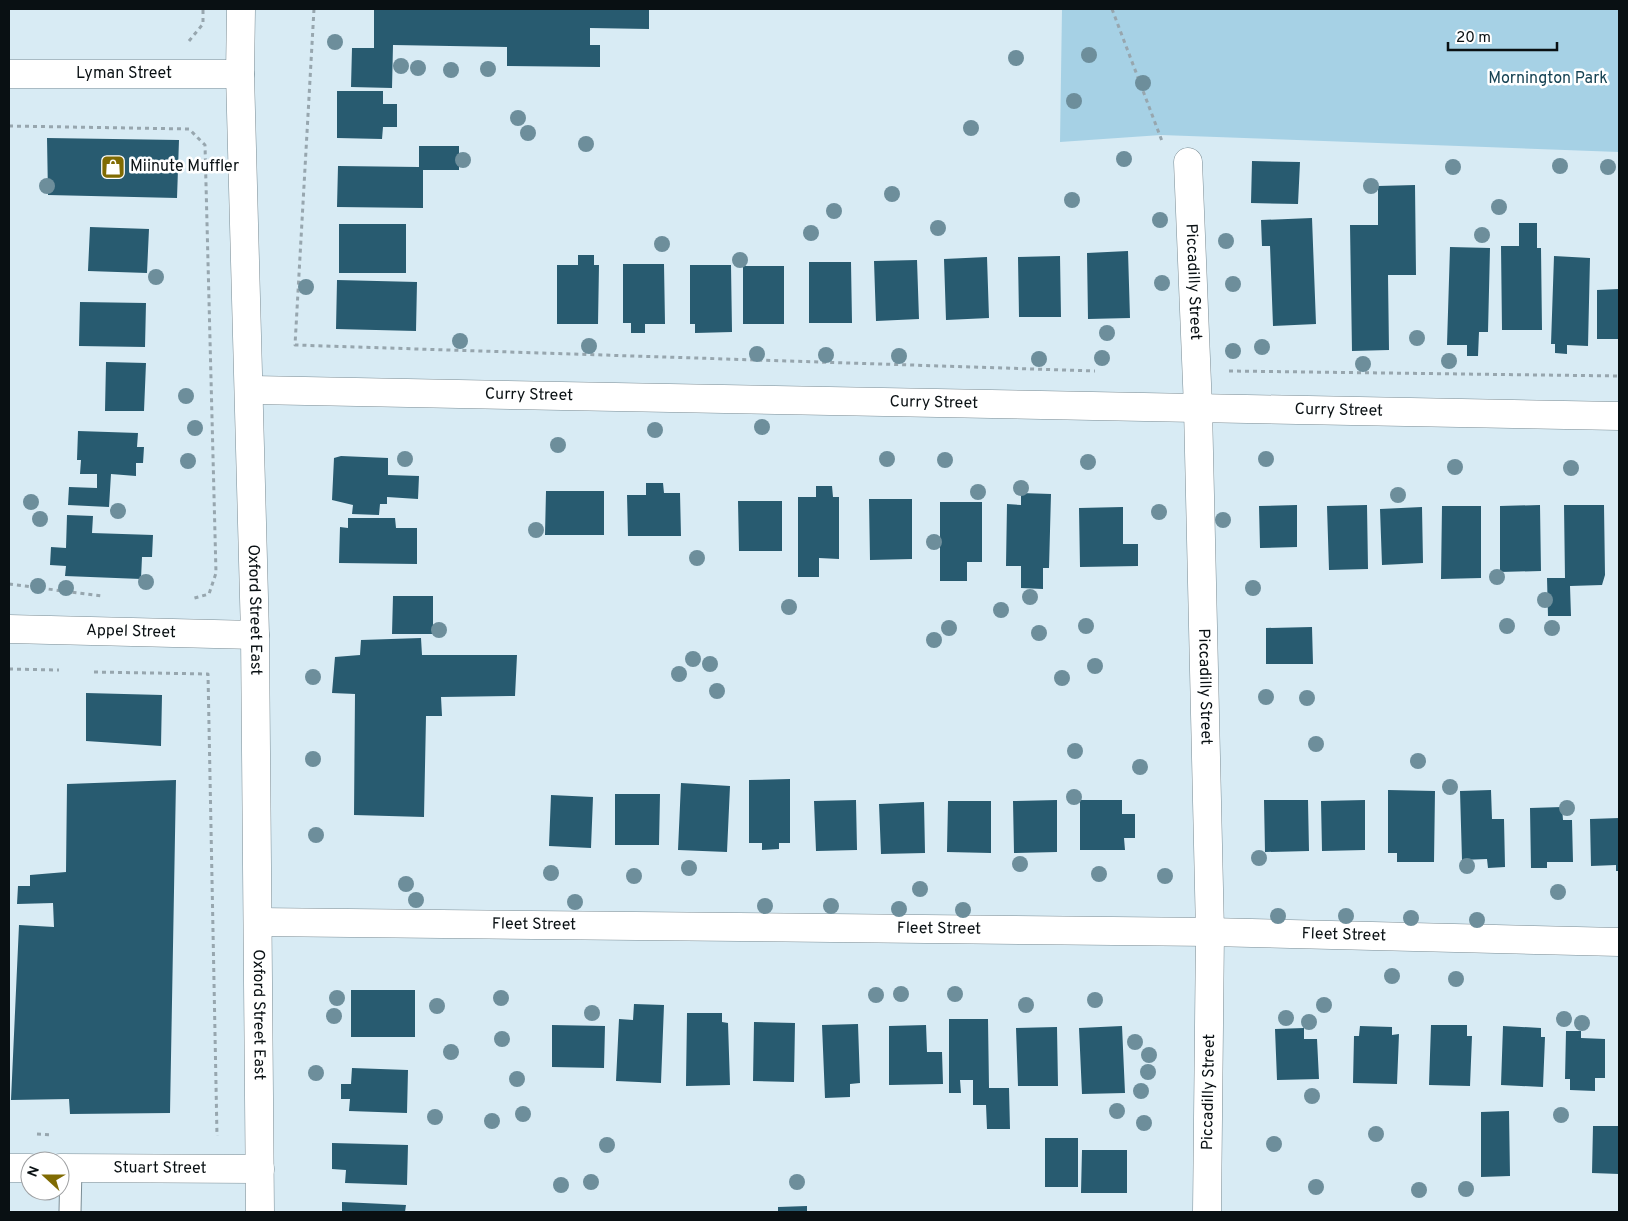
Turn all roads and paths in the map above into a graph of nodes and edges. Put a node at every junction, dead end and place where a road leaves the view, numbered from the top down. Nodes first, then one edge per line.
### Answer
1 (203, 9) edge
2 (241, 9) edge
3 (314, 9) edge
4 (1112, 9) edge
5 (187, 44) dead end
6 (9, 74) edge
7 (240, 74) junction
8 (9, 126) edge
9 (1188, 162) joint
10 (1096, 371) dead end
11 (1228, 371) dead end
12 (1619, 376) edge
13 (250, 390) junction
14 (1198, 408) junction
15 (1619, 416) edge
16 (9, 584) edge
17 (108, 597) dead end
18 (184, 600) dead end
19 (9, 629) edge
20 (255, 635) junction
21 (9, 669) edge
22 (59, 670) dead end
23 (94, 672) dead end
24 (258, 922) junction
25 (1210, 932) junction
26 (1619, 942) edge
27 (29, 1134) dead end
28 (59, 1135) dead end
29 (208, 1136) dead end
30 (70, 1168) edge
31 (260, 1170) junction
32 (260, 1212) edge
33 (1207, 1212) edge

1 - 5 path
2 - 7 street, Oxford Street East
3 - 10 path
4 - 9 path
6 - 7 street, Lyman Street
7 - 13 street, Oxford Street East
8 - 18 path
9 - 14 street, Piccadilly Street
11 - 12 path
13 - 14 street, Curry Street
13 - 20 street, Oxford Street East
14 - 15 street, Curry Street
14 - 25 street, Piccadilly Street
16 - 17 path
19 - 20 street, Appel Street
20 - 24 street, Oxford Street East
21 - 22 path
23 - 29 path
24 - 25 street, Fleet Street
24 - 31 street, Oxford Street East
25 - 26 street, Fleet Street
25 - 33 street, Piccadilly Street
27 - 28 path
30 - 31 street, Stuart Street
31 - 32 street, Oxford Street East

